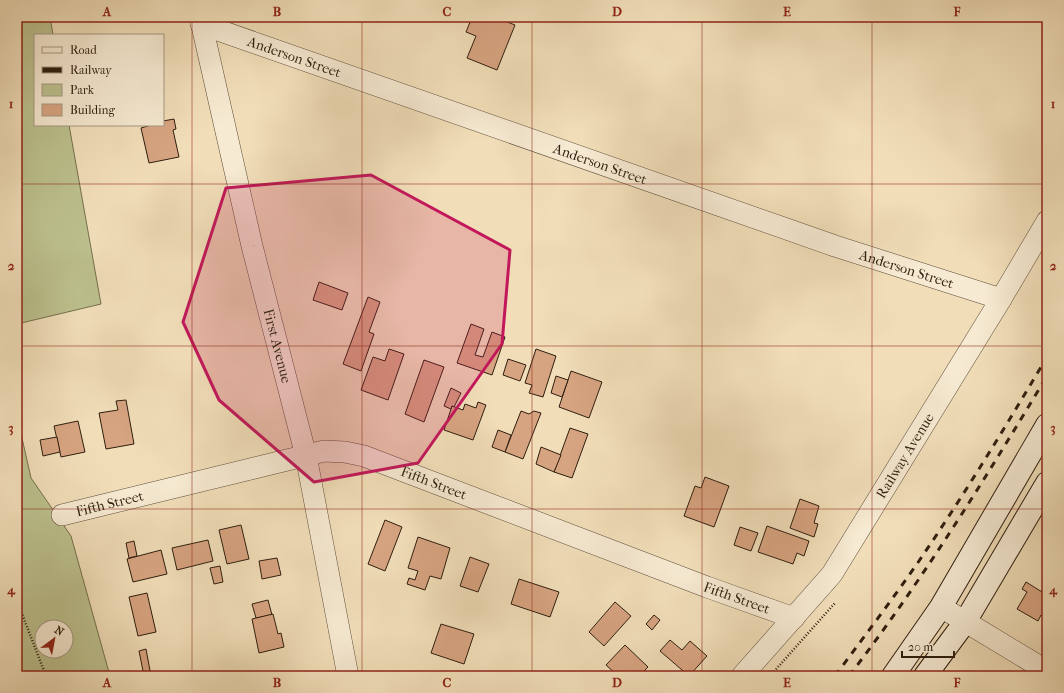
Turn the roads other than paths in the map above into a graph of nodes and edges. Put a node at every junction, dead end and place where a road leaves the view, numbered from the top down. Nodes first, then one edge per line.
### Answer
1 (201, 20) edge
2 (1047, 221) edge
3 (1001, 299) junction
4 (1047, 425) edge
5 (306, 456) junction
6 (1047, 483) edge
7 (62, 515) dead end
8 (941, 607) junction
9 (794, 618) junction
10 (964, 622) junction
11 (1047, 671) edge
12 (348, 676) edge
13 (742, 676) edge
14 (893, 676) edge
15 (925, 676) edge

1 - 3 street, Anderson Street
1 - 5 street, First Avenue
2 - 3 street, Railway Avenue
3 - 9 street, Railway Avenue
4 - 8 main road
5 - 7 street, Fifth Street
5 - 9 street, Fifth Street
5 - 12 street, First Avenue
6 - 10 main road
8 - 10 street
8 - 14 main road
9 - 13 street, Railway Avenue
10 - 11 street
10 - 15 main road

